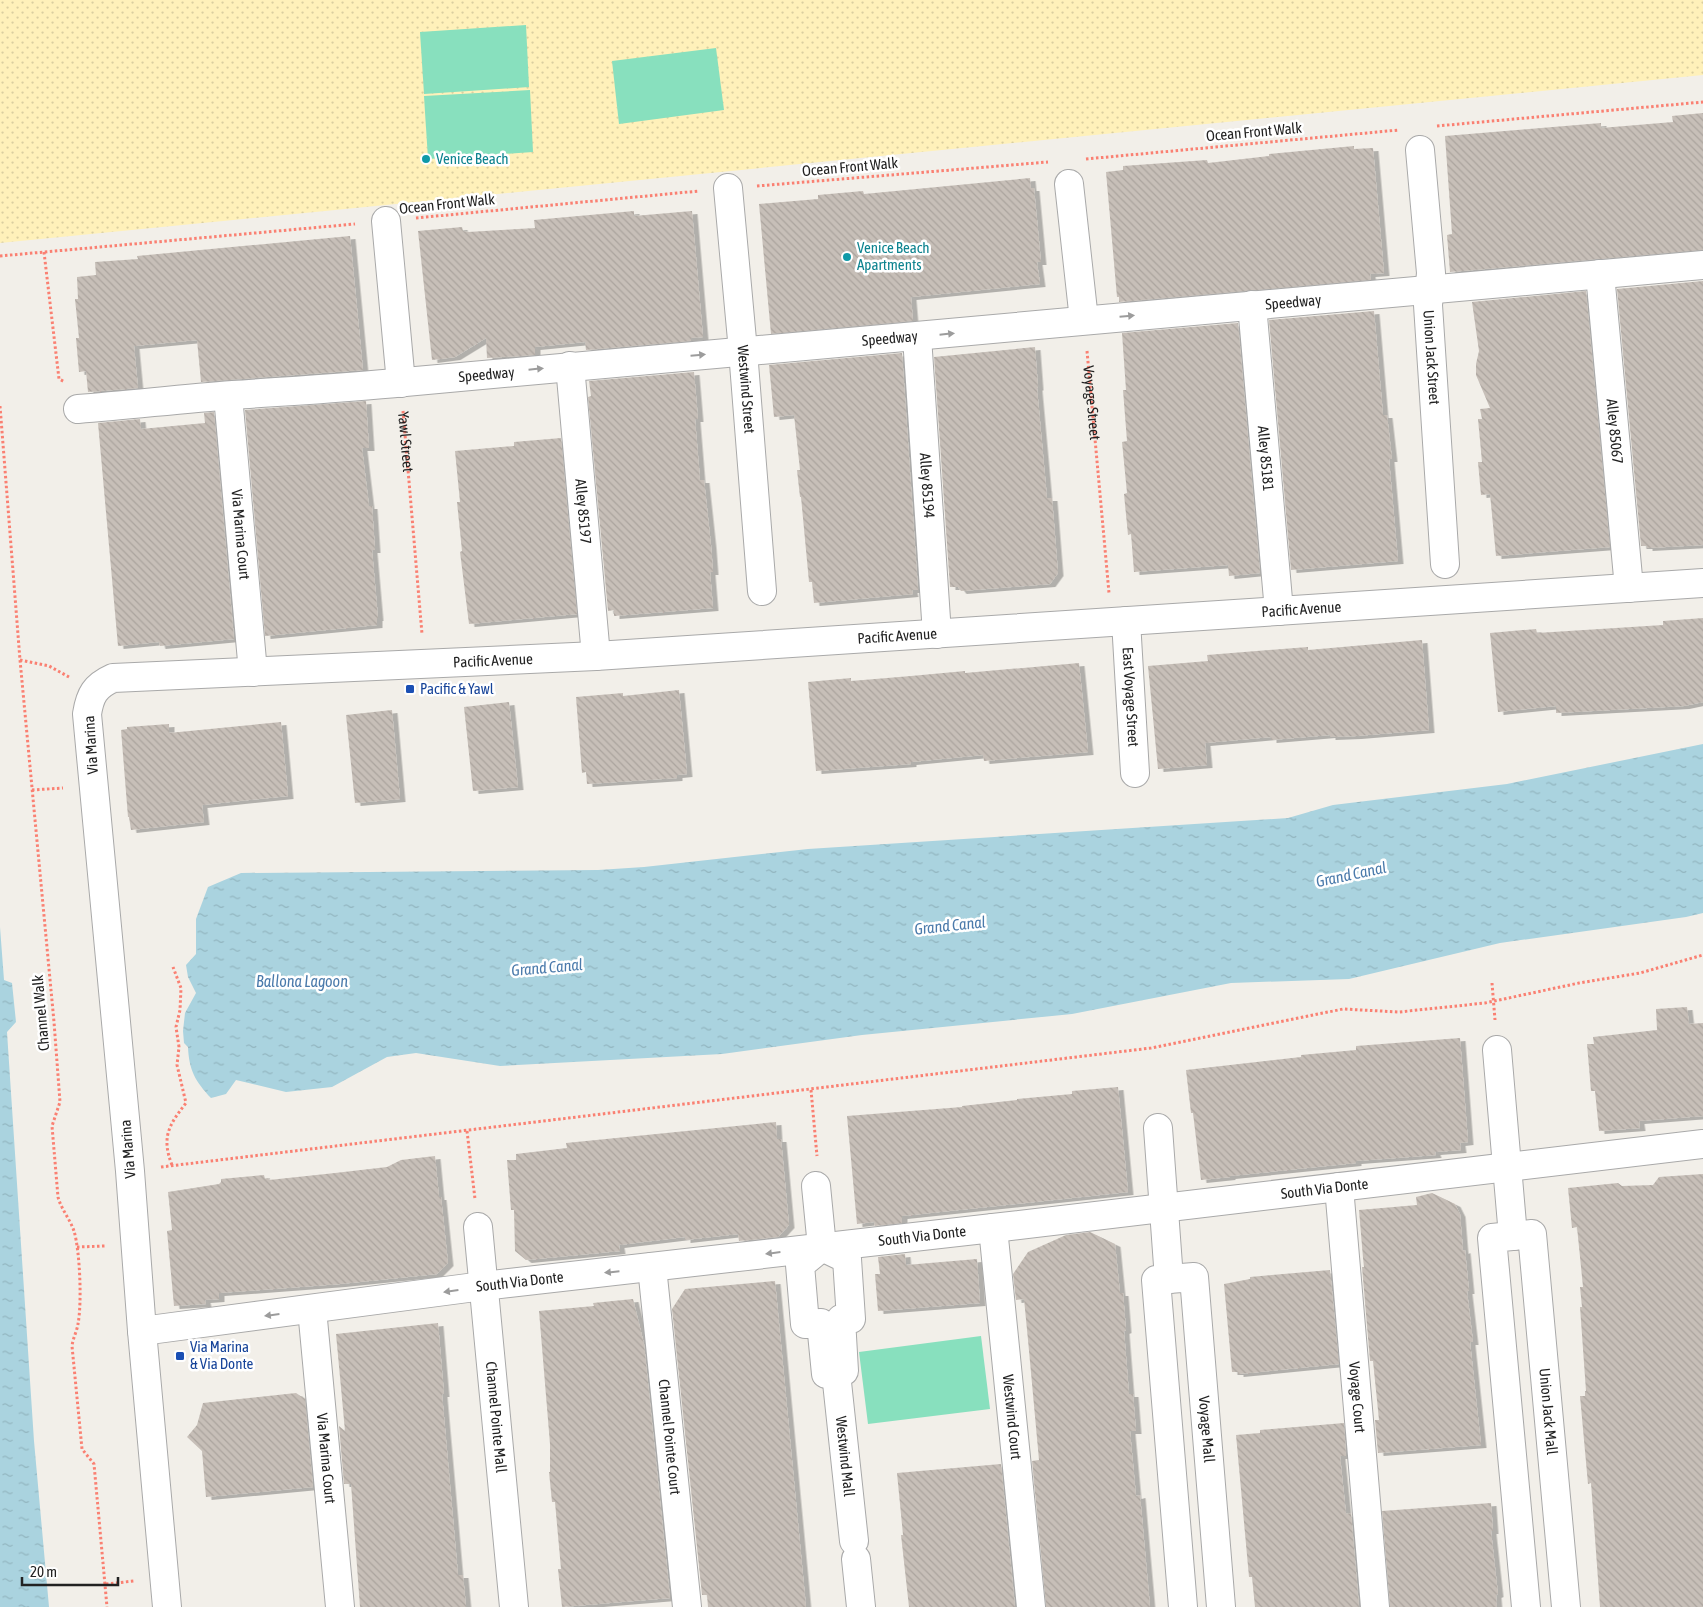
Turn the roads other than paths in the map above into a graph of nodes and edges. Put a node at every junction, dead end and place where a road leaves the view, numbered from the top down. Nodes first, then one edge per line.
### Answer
1 (1419, 135) road end
2 (1074, 172) road end
3 (728, 188) road end
4 (386, 221) road end
5 (1703, 265) edge
6 (1600, 274) junction
7 (1430, 290) junction
8 (1252, 305) junction
9 (1084, 320) junction
10 (916, 337) junction
11 (743, 351) junction
12 (570, 366) junction
13 (401, 383) junction
14 (228, 396) junction
15 (78, 410) road end
16 (1445, 564) dead end
17 (1703, 583) edge
18 (1629, 588) junction
19 (762, 591) dead end
20 (1279, 611) junction
21 (1119, 622) junction
22 (937, 634) junction
23 (596, 656) junction
24 (253, 672) junction
25 (94, 692) joint
26 (1135, 773) dead end
27 (1497, 1050) road end
28 (1158, 1128) dead end
29 (1703, 1144) edge
30 (1506, 1167) junction
31 (816, 1186) road end
32 (1339, 1187) junction
33 (1164, 1208) junction
34 (478, 1227) road end
35 (994, 1228) junction
36 (1513, 1236) junction
37 (822, 1247) junction
38 (652, 1267) junction
39 (1169, 1279) junction
40 (483, 1286) junction
41 (312, 1309) junction
42 (142, 1331) junction
43 (836, 1373) junction
44 (167, 1607) edge
45 (340, 1607) edge
46 (514, 1607) edge
47 (687, 1607) edge
48 (861, 1607) edge
49 (1031, 1607) edge
50 (1183, 1607) edge
51 (1221, 1607) edge
52 (1375, 1607) edge
53 (1526, 1607) edge
54 (1566, 1607) edge

1 - 7 street, Union Jack Street
2 - 9 street
3 - 11 street, Westwind Street
4 - 13 street
5 - 6 street, Speedway
6 - 7 street, Speedway
6 - 18 street, Alley 85067
7 - 8 street, Speedway
7 - 16 street, Union Jack Street
9 -> 8 street, Speedway
8 - 20 street, Alley 85181
10 -> 9 street, Speedway
10 - 11 street, Speedway
10 - 22 street, Alley 85194
12 -> 11 street, Speedway
11 - 19 street, Westwind Street
13 -> 12 street, Speedway
12 - 23 street, Alley 85197
13 - 14 street, Speedway
14 - 15 street, Speedway
14 - 24 street, Via Marina Court
17 - 18 street, Pacific Avenue
18 - 20 street, Pacific Avenue
20 - 21 street, Pacific Avenue
21 - 22 street, Pacific Avenue
21 - 26 street, East Voyage Street
22 - 23 street, Pacific Avenue
23 - 24 street, Pacific Avenue
24 - 25 street, Pacific Avenue
25 - 42 street, Via Marina
27 - 30 street
28 - 33 street
29 - 30 street, South Via Donte
30 - 32 street, South Via Donte
30 - 36 street
31 - 37 street
32 - 33 street, South Via Donte
32 - 52 street, Voyage Court
33 - 35 street, South Via Donte
33 - 39 street
34 - 40 street, Channel Pointe Mall
35 - 37 street, South Via Donte
35 - 49 street, Westwind Court
36 - 53 street, Union Jack Mall
36 - 54 street, Union Jack Mall
37 -> 38 street, South Via Donte
37 - 43 street, Westwind Mall
37 - 43 street
38 -> 40 street, South Via Donte
38 - 47 street, Channel Pointe Court
39 - 50 street
39 - 51 street, Voyage Mall
40 -> 41 street, South Via Donte
40 - 46 street, Channel Pointe Mall
41 -> 42 street, South Via Donte
41 - 45 street, Via Marina Court
42 - 44 street, Via Marina
43 - 48 street, Westwind Mall

